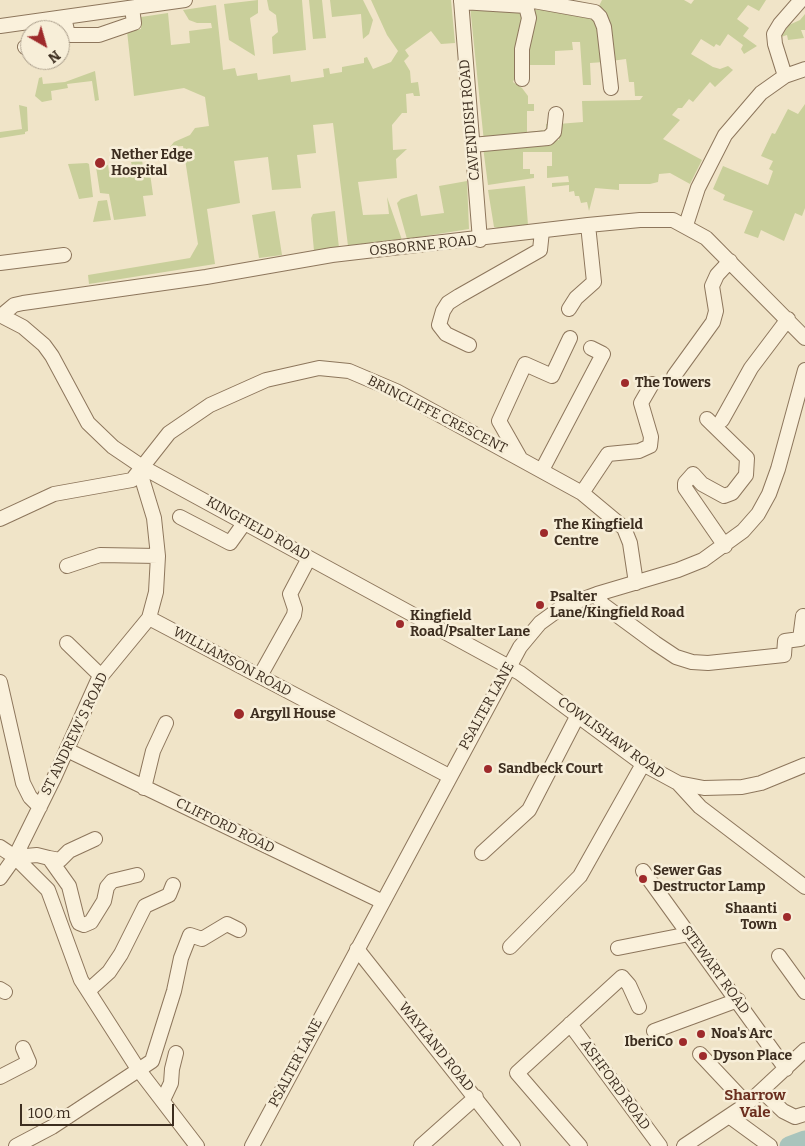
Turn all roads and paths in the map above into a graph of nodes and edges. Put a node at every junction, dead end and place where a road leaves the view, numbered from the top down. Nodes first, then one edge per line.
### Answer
1 (186, 0) edge
2 (528, 0) edge
3 (461, 1) edge
4 (802, 3) edge
5 (132, 8) junction
6 (64, 17) joint
7 (0, 26) edge
8 (70, 36) edge
9 (805, 69) edge
10 (785, 76) junction
11 (522, 79) dead end
12 (611, 88) dead end
13 (556, 114) dead end
14 (472, 145) junction
15 (588, 225) junction
16 (686, 225) junction
17 (542, 231) junction
18 (480, 240) junction
19 (64, 255) dead end
20 (730, 261) junction
21 (0, 263) edge
22 (569, 309) dead end
23 (1, 315) edge
24 (788, 319) junction
25 (570, 338) dead end
26 (805, 338) edge
27 (469, 346) dead end
28 (591, 348) dead end
29 (805, 370) edge
30 (674, 376) dead end
31 (652, 384) dead end
32 (707, 418) dead end
33 (722, 420) dead end
34 (520, 458) junction
35 (142, 470) junction
36 (542, 470) junction
37 (582, 493) junction
38 (180, 517) dead end
39 (0, 518) edge
40 (245, 522) junction
41 (725, 546) junction
42 (158, 556) junction
43 (309, 558) junction
44 (67, 566) dead end
45 (636, 583) junction
46 (597, 594) junction
47 (803, 616) dead end
48 (149, 618) junction
49 (66, 643) dead end
50 (509, 666) junction
51 (101, 676) junction
52 (260, 676) junction
53 (1, 684) edge
54 (578, 715) junction
55 (166, 723) dead end
56 (67, 750) junction
57 (643, 764) junction
58 (805, 765) edge
59 (449, 776) junction
60 (678, 783) junction
61 (144, 788) junction
62 (40, 807) junction
63 (95, 839) dead end
64 (1, 848) edge
65 (482, 853) dead end
66 (15, 857) junction
67 (49, 858) junction
68 (643, 871) dead end
69 (136, 875) dead end
70 (0, 878) edge
71 (173, 885) dead end
72 (805, 887) edge
73 (383, 902) junction
74 (239, 930) dead end
75 (689, 934) junction
76 (510, 947) dead end
77 (618, 948) dead end
78 (357, 950) junction
79 (779, 956) dead end
80 (88, 991) junction
81 (805, 992) edge
82 (738, 1000) junction
83 (639, 1007) dead end
84 (570, 1024) junction
85 (654, 1030) dead end
86 (23, 1048) dead end
87 (805, 1050) edge
88 (176, 1053) dead end
89 (700, 1054) dead end
90 (138, 1069) junction
91 (786, 1069) junction
92 (0, 1077) edge
93 (762, 1091) junction
94 (476, 1097) junction
95 (163, 1100) junction
96 (747, 1104) junction
97 (805, 1114) edge
98 (729, 1116) junction
99 (16, 1146) edge
100 (197, 1146) edge
101 (252, 1146) edge
102 (421, 1146) edge
103 (513, 1146) edge
104 (580, 1146) edge
105 (660, 1146) edge
106 (684, 1146) edge
107 (770, 1146) edge

1 - 5 street
2 - 12 street
3 - 11 street
3 - 14 street, CAVENDISH ROAD
4 - 10 street
5 - 6 street
5 - 8 street
6 - 7 street
9 - 10 street
10 - 16 street
13 - 14 street
14 - 18 street, CAVENDISH ROAD
15 - 16 street, OSBORNE ROAD
15 - 17 street, OSBORNE ROAD
15 - 22 street
16 - 20 street, OSBORNE ROAD
17 - 18 street, OSBORNE ROAD
17 - 27 street
18 - 23 street, OSBORNE ROAD
19 - 21 street
20 - 24 street, OSBORNE ROAD
20 - 30 street
23 - 35 street, KINGFIELD ROAD
24 - 26 street, OSBORNE ROAD
24 - 33 street
25 - 34 street
28 - 36 street
29 - 41 street, PSALTER LANE
31 - 37 street
32 - 41 street
34 - 35 street, BRINCLIFFE CRESCENT
34 - 36 street, BRINCLIFFE CRESCENT
35 - 39 street
35 - 40 street, KINGFIELD ROAD
35 - 42 street, ST ANDREW'S ROAD
36 - 37 street, BRINCLIFFE CRESCENT
37 - 45 street, BRINCLIFFE CRESCENT
38 - 40 street
40 - 43 street, KINGFIELD ROAD
41 - 45 street, PSALTER LANE
42 - 44 street
42 - 48 street, ST ANDREW'S ROAD
43 - 50 street, KINGFIELD ROAD
43 - 52 street
45 - 46 street, PSALTER LANE
46 - 47 street
46 - 50 street, PSALTER LANE
48 - 51 street, ST ANDREW'S ROAD
48 - 52 street, WILLIAMSON ROAD
49 - 51 street
50 - 54 street, COWLISHAW ROAD
50 - 59 street, PSALTER LANE
51 - 56 street, ST ANDREW'S ROAD
52 - 59 street, WILLIAMSON ROAD
53 - 62 street
54 - 57 street, COWLISHAW ROAD
54 - 65 street
55 - 61 street
56 - 61 street, CLIFFORD ROAD
56 - 62 street, ST ANDREW'S ROAD
57 - 60 street, COWLISHAW ROAD
57 - 76 street
58 - 60 street
59 - 73 street, PSALTER LANE
60 - 72 street, COWLISHAW ROAD
61 - 73 street, CLIFFORD ROAD
62 - 66 street, ST ANDREW'S ROAD
63 - 67 street
64 - 66 street
66 - 67 street
66 - 70 street, ST ANDREW'S ROAD
66 - 80 street
67 - 69 street
68 - 75 street, STEWART ROAD
71 - 80 street
73 - 78 street, PSALTER LANE
74 - 90 street
75 - 77 street
75 - 82 street, STEWART ROAD
78 - 94 street, WAYLAND ROAD
78 - 101 street, PSALTER LANE
79 - 81 street
80 - 90 street
82 - 85 street
82 - 91 street, STEWART ROAD
83 - 84 street
84 - 104 street
84 - 105 street, ASHFORD ROAD
86 - 92 street
87 - 91 street
88 - 95 street
89 - 96 street
90 - 95 street
90 - 99 street
91 - 93 street
93 - 96 street
93 - 97 street
94 - 102 street
94 - 103 street, WAYLAND ROAD
95 - 100 street
96 - 98 street
98 - 106 street
98 - 107 street

